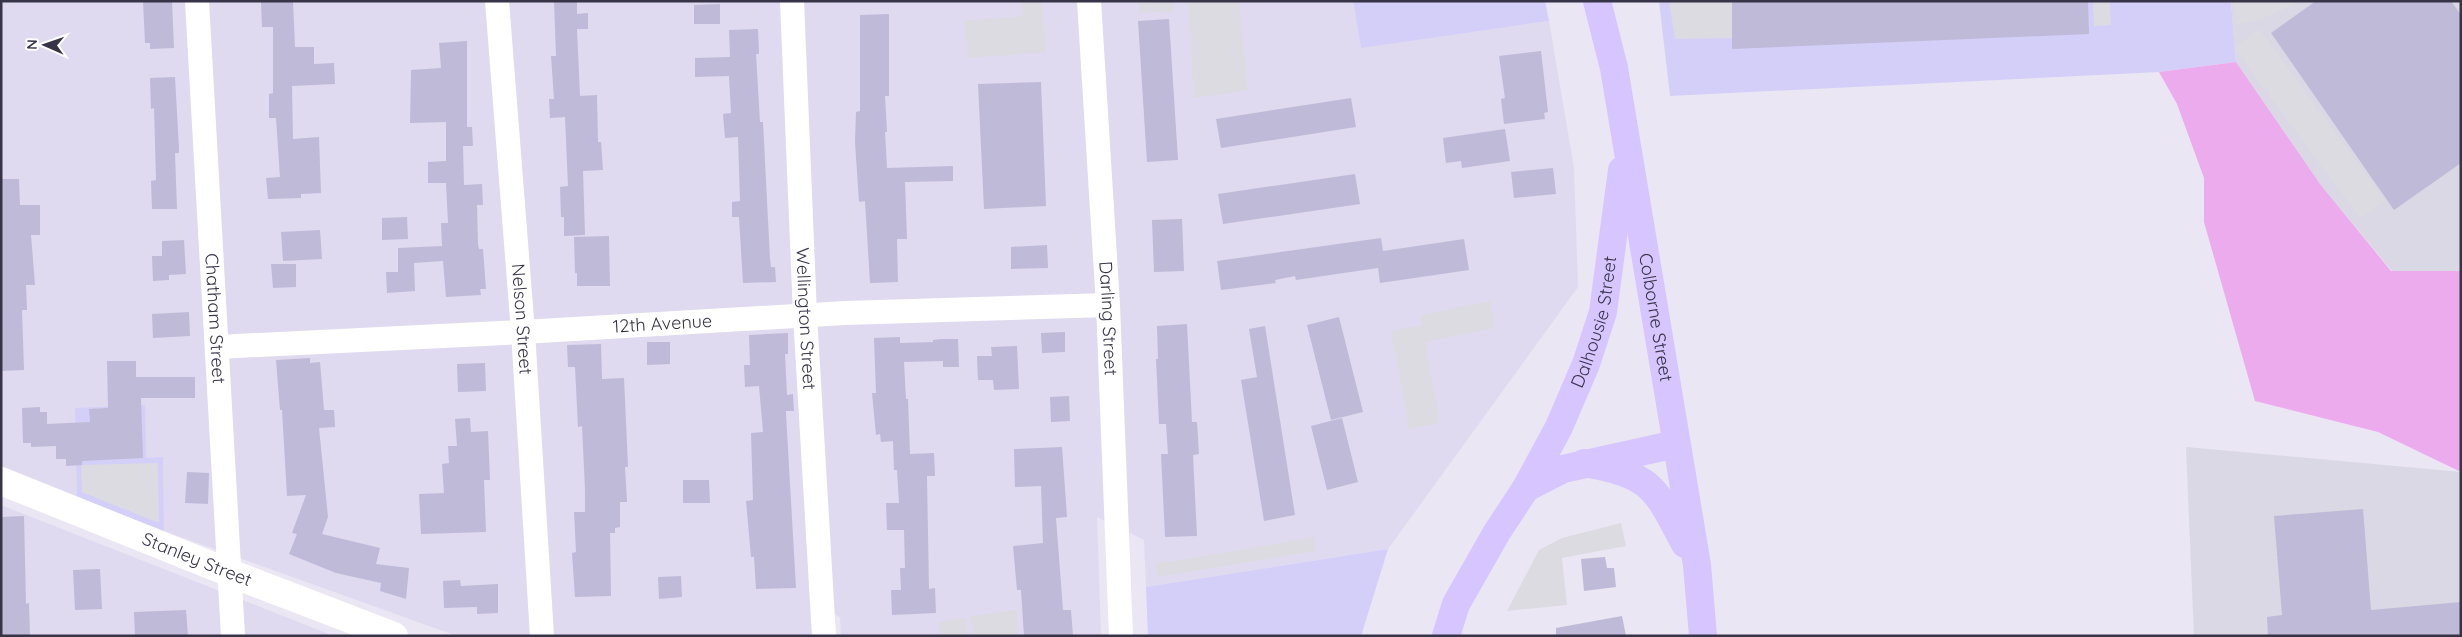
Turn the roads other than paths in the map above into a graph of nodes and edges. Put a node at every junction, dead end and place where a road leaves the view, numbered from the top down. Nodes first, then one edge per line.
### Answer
1 (197, 1) edge
2 (497, 1) edge
3 (792, 1) edge
4 (1089, 1) edge
5 (1598, 1) edge
6 (1625, 144) junction
7 (1108, 304) junction
8 (805, 315) junction
9 (523, 332) junction
10 (217, 347) junction
11 (1676, 444) junction
12 (1584, 463) junction
13 (1, 481) edge
14 (1526, 488) junction
15 (1697, 565) junction
16 (230, 573) junction
17 (233, 636) edge
18 (394, 636) edge
19 (542, 636) edge
20 (824, 636) edge
21 (1121, 636) edge
22 (1446, 636) edge
23 (1703, 636) edge

1 - 10 street, Chatham Street
2 - 9 street, Nelson Street
3 - 8 street, Wellington Street
4 - 7 street, Darling Street
5 - 6 main road, Colborne Street
6 - 11 main road, Colborne Street
6 - 14 main road, Dalhousie Street
7 - 8 street, 12th Avenue
7 - 21 street, Darling Street
8 - 9 street, 12th Avenue
8 - 20 street, Wellington Street
9 - 10 street, 12th Avenue
9 - 19 street, Nelson Street
10 - 16 street, Chatham Street
11 - 12 main road, Dalhousie Street
11 - 15 main road, Colborne Street
12 - 14 main road, Dalhousie Street
12 - 15 main road
13 - 16 street, Stanley Street
14 - 22 main road, Dalhousie Street
15 - 23 main road, Colborne Street
16 - 17 street, Chatham Street
16 - 18 street, Stanley Street

